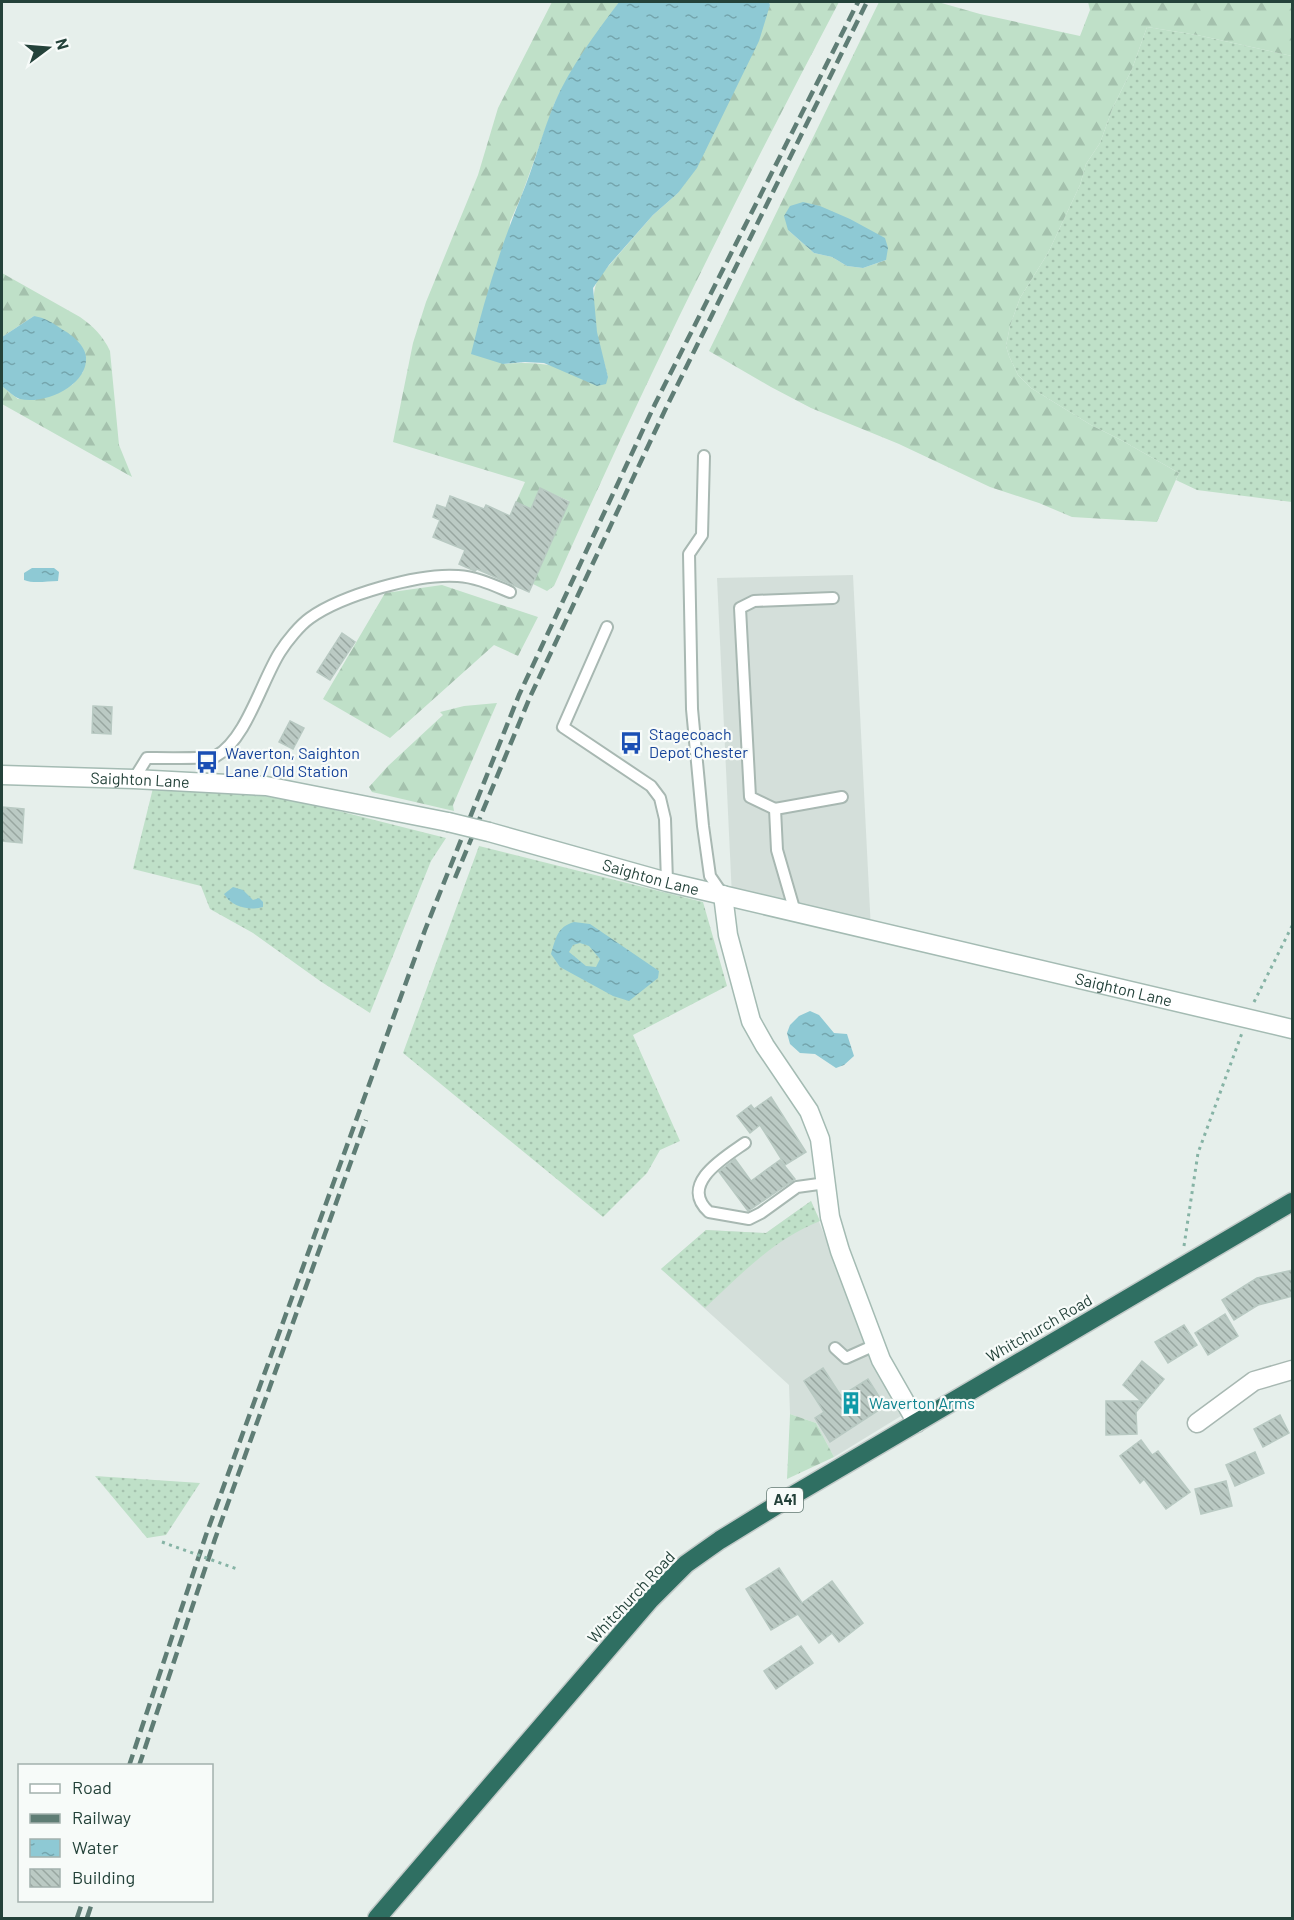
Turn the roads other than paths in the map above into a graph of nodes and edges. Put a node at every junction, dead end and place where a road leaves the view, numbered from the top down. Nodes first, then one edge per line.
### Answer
1 (704, 456) dead end
2 (510, 592) dead end
3 (833, 598) dead end
4 (606, 627) dead end
5 (2, 775) edge
6 (134, 779) junction
7 (842, 797) dead end
8 (776, 809) junction
9 (666, 882) junction
10 (723, 895) junction
11 (795, 912) junction
12 (1293, 1029) edge
13 (745, 1143) dead end
14 (826, 1183) junction
15 (1293, 1202) edge
16 (875, 1345) junction
17 (835, 1348) dead end
18 (1293, 1370) edge
19 (917, 1423) junction
20 (1197, 1423) dead end
21 (377, 1918) edge

1 - 10 lane
2 - 6 lane
3 - 8 lane
4 - 9 lane
5 - 6 street, Saighton Lane
6 - 9 street, Saighton Lane, bridge
7 - 8 lane
8 - 11 lane
9 - 10 street, Saighton Lane
10 - 11 street, Saighton Lane
10 - 14 street
11 - 12 street, Saighton Lane
13 - 14 lane
14 - 16 street
15 - 19 highway, Whitchurch Road / A41
16 - 17 lane
16 - 19 street
18 - 20 street
19 - 21 highway, Whitchurch Road / A41

